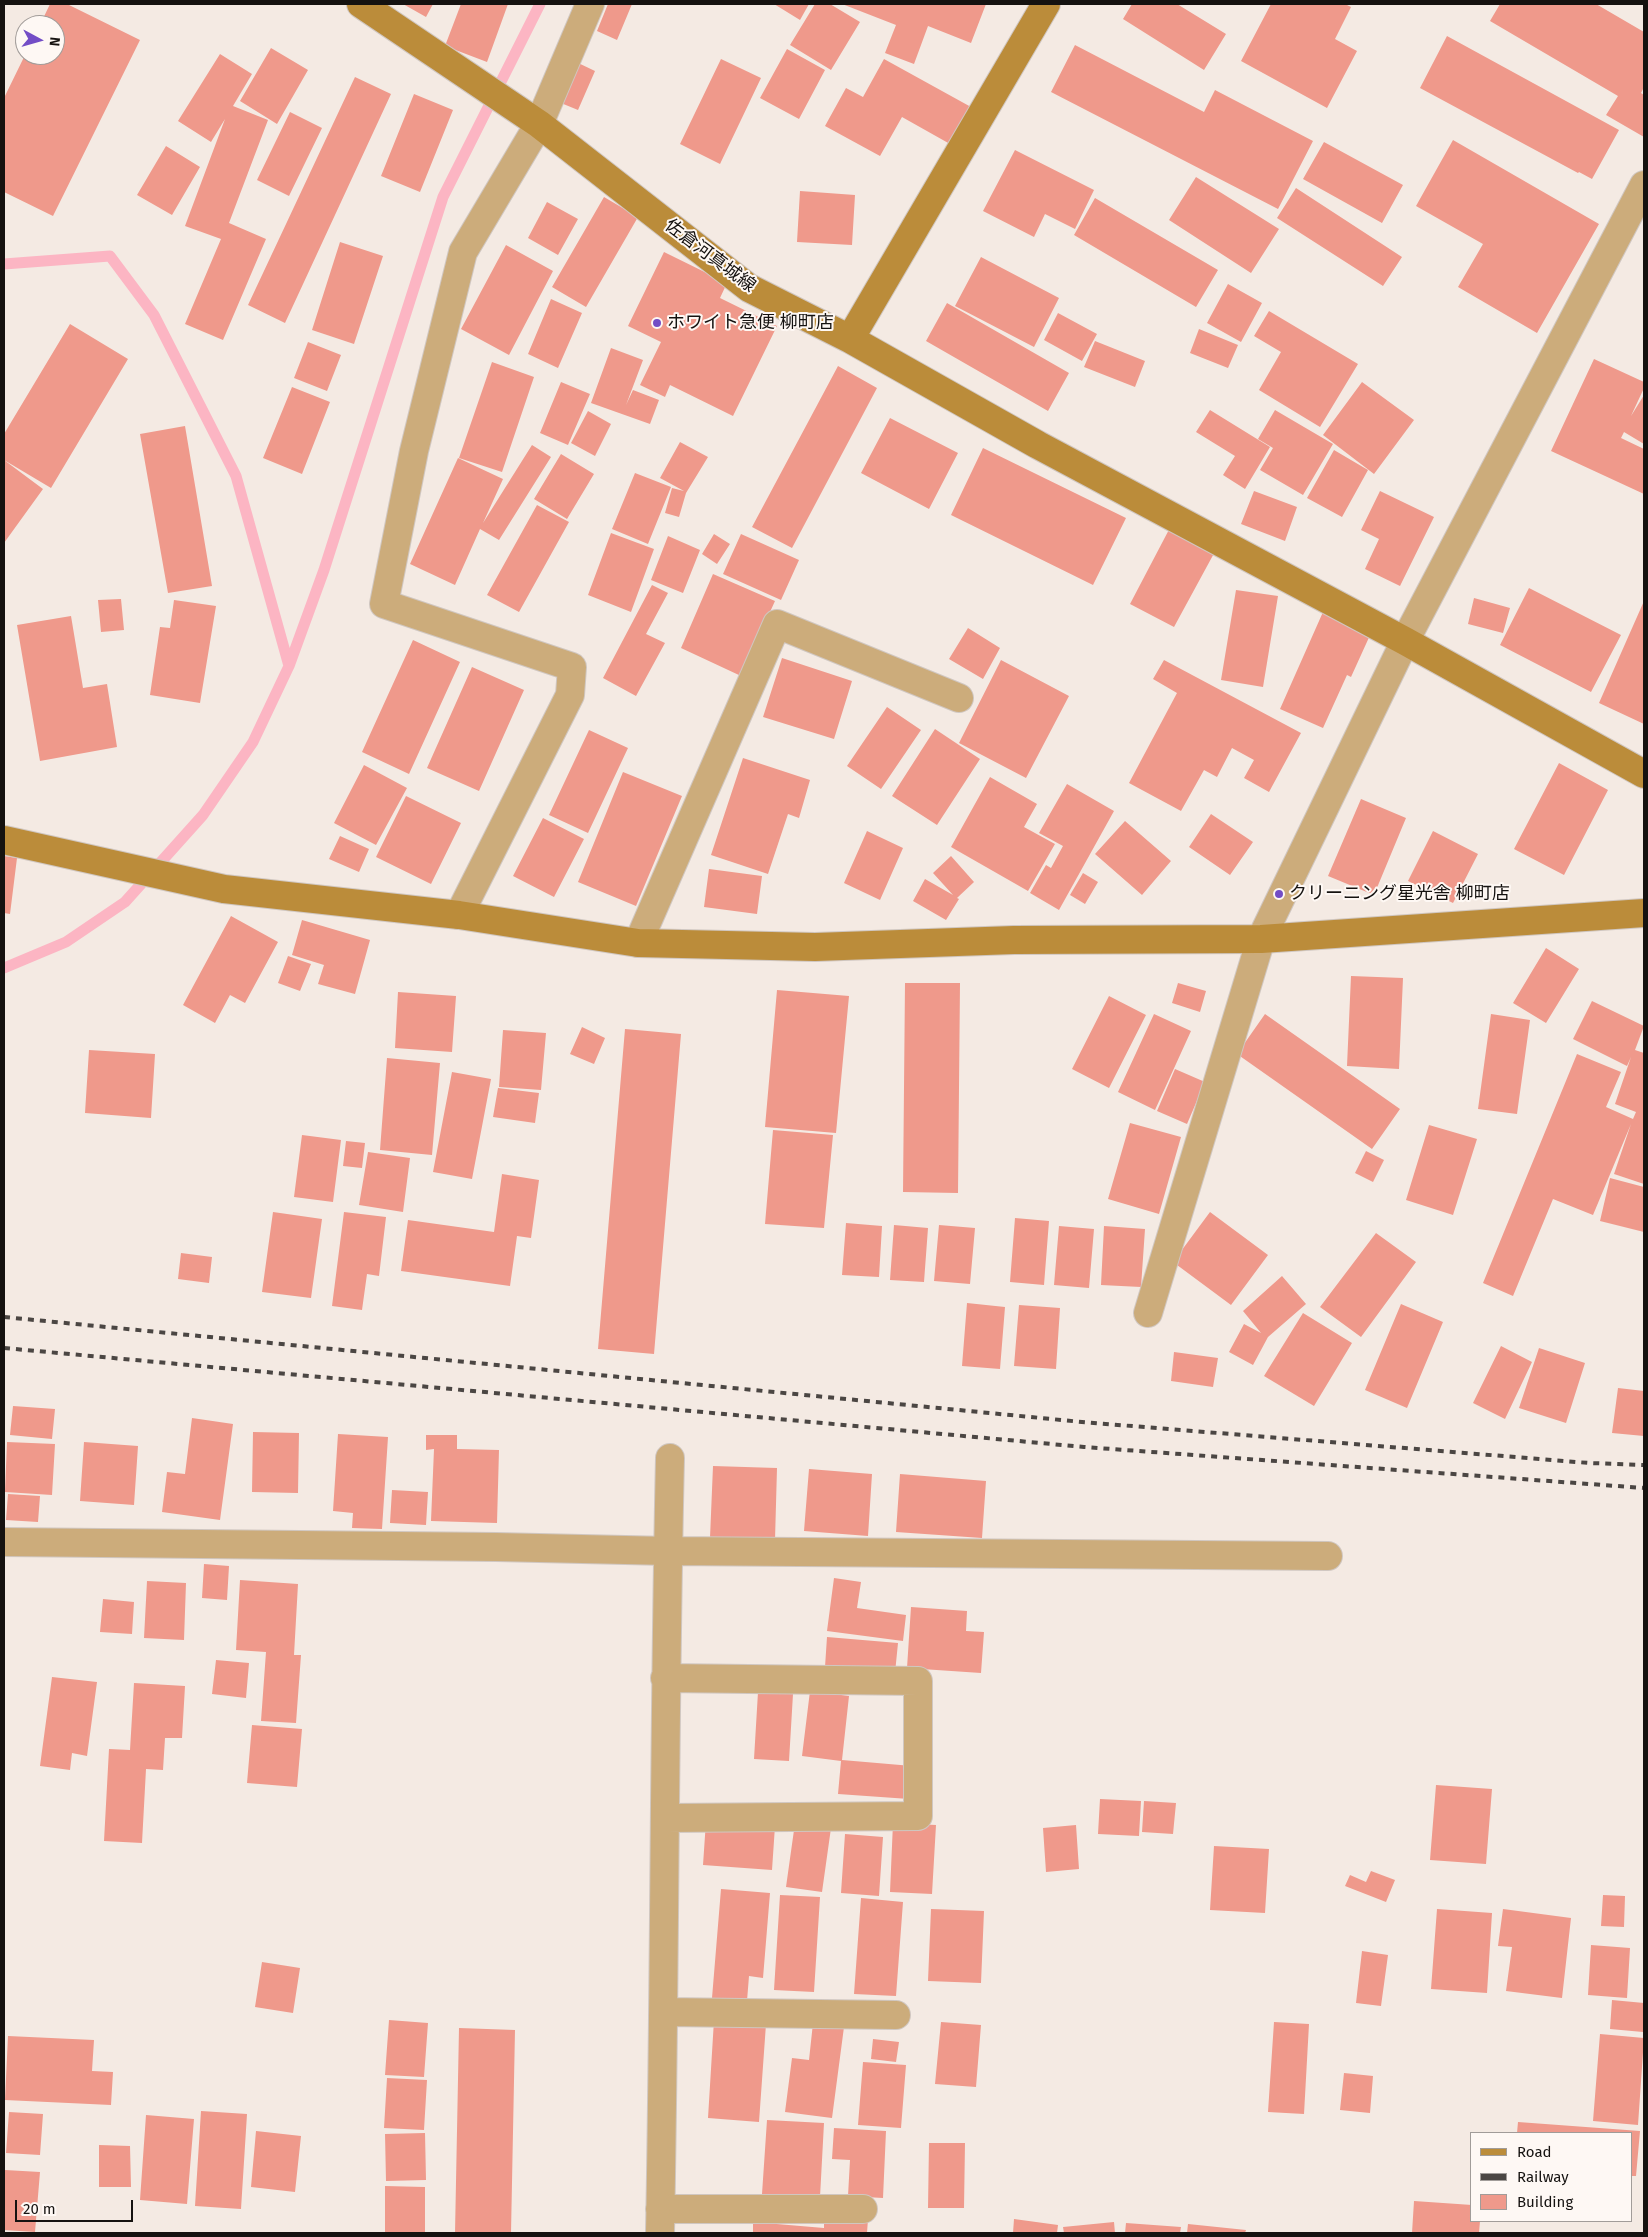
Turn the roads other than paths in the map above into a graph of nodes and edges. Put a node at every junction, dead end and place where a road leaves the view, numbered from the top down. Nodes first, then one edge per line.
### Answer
1 (361, 4) edge
2 (590, 4) edge
3 (1046, 4) edge
4 (539, 124) junction
5 (1644, 185) edge
6 (850, 339) junction
7 (1405, 641) junction
8 (959, 698) dead end
9 (1644, 774) edge
10 (4, 840) edge
11 (1644, 913) edge
12 (459, 915) junction
13 (1260, 939) junction
14 (638, 943) junction
15 (1148, 1313) dead end
16 (670, 1458) dead end
17 (4, 1542) edge
18 (668, 1551) junction
19 (1328, 1556) dead end
20 (666, 1678) junction
21 (665, 1818) junction
22 (664, 2012) junction
23 (896, 2015) dead end
24 (863, 2209) dead end
25 (660, 2221) edge

1 - 4 street, 佐倉河真城線
2 - 4 street
3 - 6 street
4 - 6 street, 佐倉河真城線
4 - 12 street
5 - 7 street
6 - 7 street, 佐倉河真城線
7 - 9 street, 佐倉河真城線
7 - 13 street
8 - 14 street
10 - 12 street
11 - 13 street
12 - 14 street
13 - 14 street
13 - 15 street
16 - 18 street
17 - 18 street
18 - 19 street
18 - 20 street
20 - 21 street
20 - 21 street
21 - 22 street
22 - 23 street
22 - 25 street
24 - 25 street

